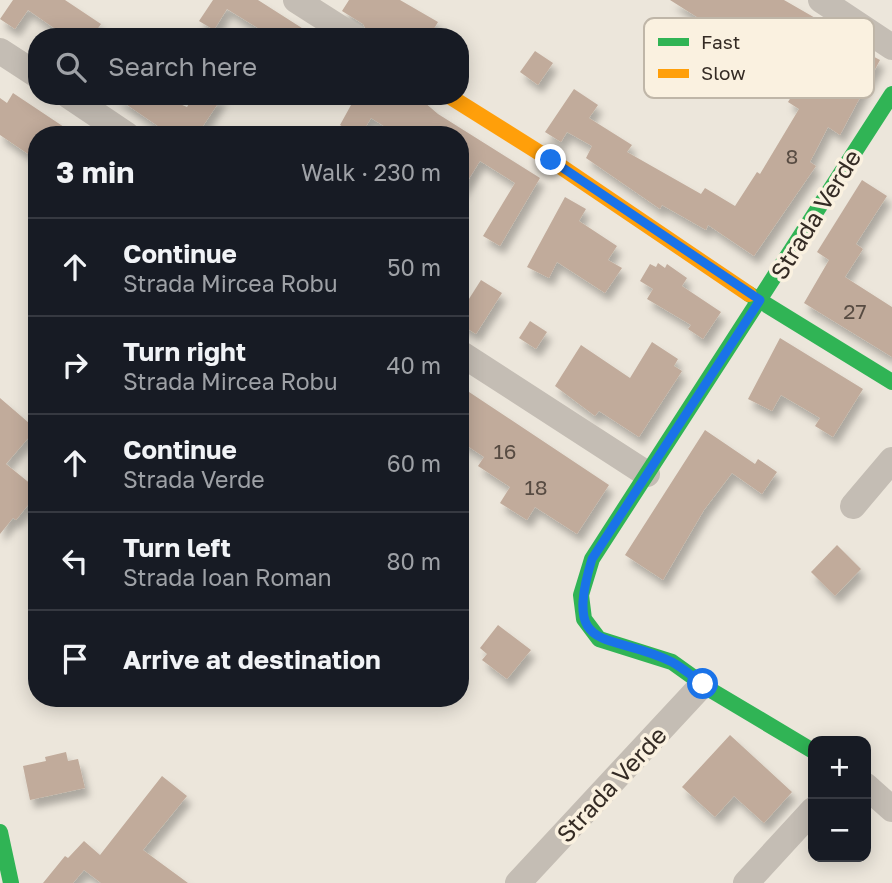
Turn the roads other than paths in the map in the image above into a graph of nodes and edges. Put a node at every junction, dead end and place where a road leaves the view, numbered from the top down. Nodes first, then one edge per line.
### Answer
1 (296, 0) edge
2 (821, 0) edge
3 (323, 7) edge
4 (848, 18) edge
5 (345, 28) edge
6 (874, 35) edge
7 (892, 47) edge
8 (0, 51) edge
9 (28, 69) edge
10 (892, 94) edge
11 (82, 105) edge
12 (463, 105) edge
13 (114, 126) edge
14 (760, 300) junction
15 (469, 359) edge
16 (892, 382) edge
17 (892, 460) edge
18 (647, 474) junction
19 (853, 506) dead end
20 (703, 684) junction
21 (808, 748) edge
22 (871, 790) edge
23 (892, 809) edge
24 (808, 815) edge
25 (0, 832) edge
26 (11, 883) edge
27 (518, 883) edge
28 (746, 883) edge

1 - 3 street
2 - 4 street
3 - 5 street
6 - 7 street
8 - 9 street
10 - 14 street, Strada Verde
11 - 13 street
12 - 14 street
14 - 16 street
14 - 18 street, Strada Verde
15 - 18 street
17 - 19 street
18 - 20 street, Strada Verde
20 - 21 street, Strada Verde
20 - 27 street, Strada Verde
22 - 23 street
24 - 28 street
25 - 26 street

